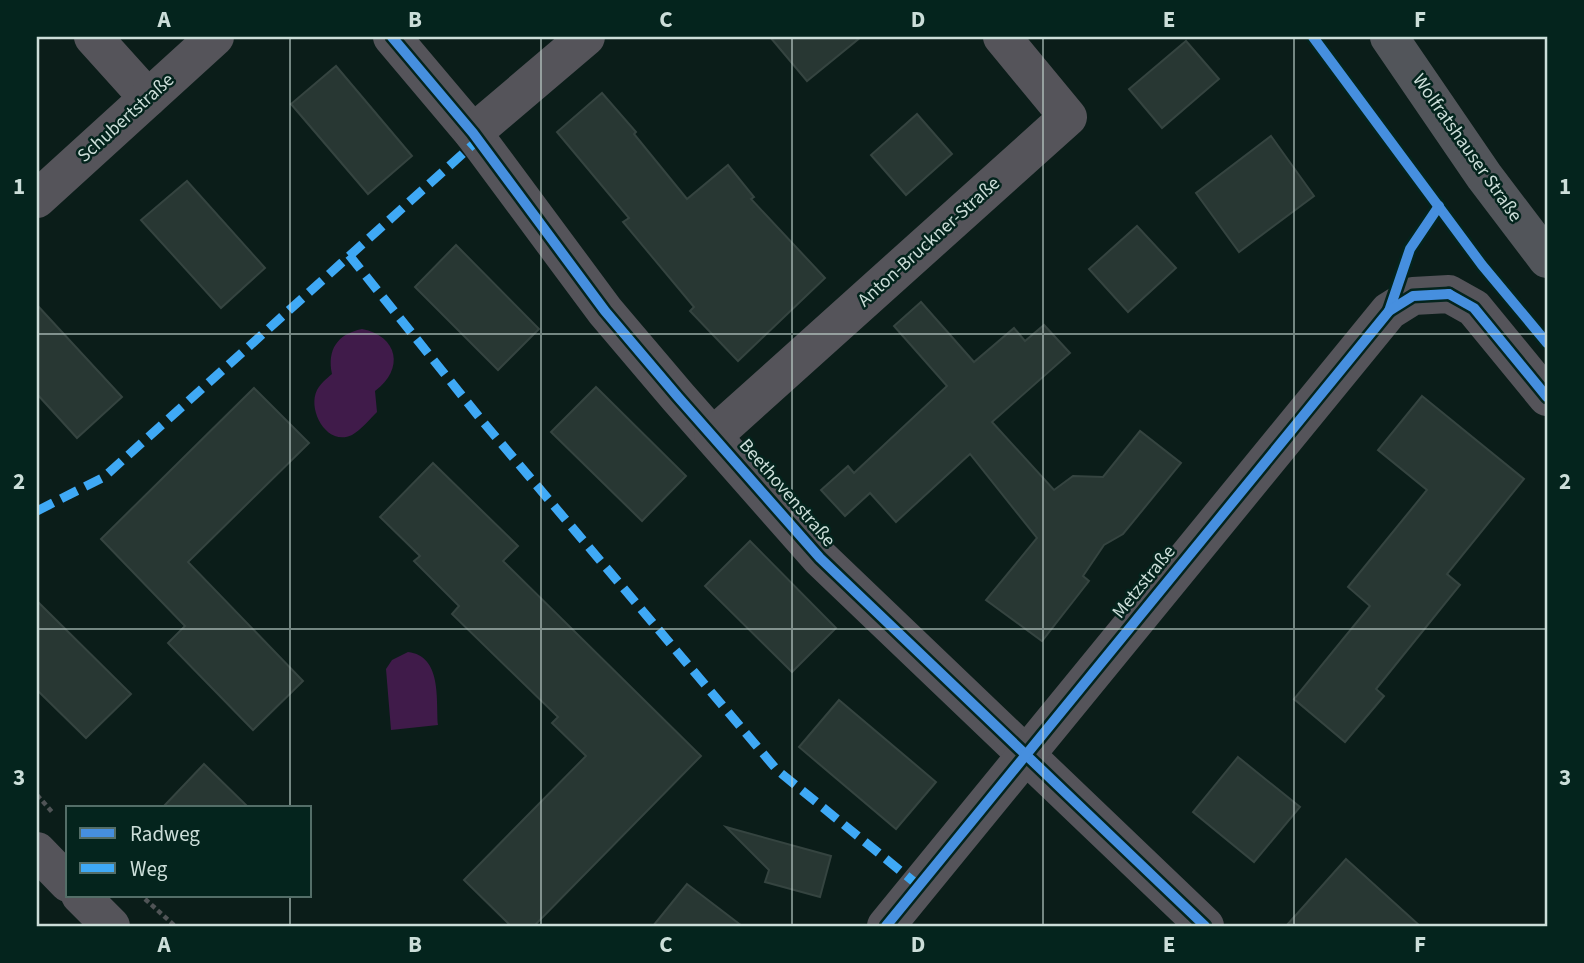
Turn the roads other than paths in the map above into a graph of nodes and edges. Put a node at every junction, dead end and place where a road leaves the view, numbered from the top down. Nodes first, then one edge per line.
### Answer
1 (93, 37) edge
2 (215, 37) edge
3 (392, 37) edge
4 (586, 37) edge
5 (1002, 37) edge
6 (1389, 37) edge
7 (148, 98) junction
8 (473, 133) junction
9 (37, 199) edge
10 (1547, 259) edge
11 (1547, 397) edge
12 (713, 436) junction
13 (1026, 753) junction
14 (37, 851) edge
15 (66, 881) edge
16 (82, 897) edge
17 (111, 926) edge
18 (886, 926) edge
19 (1205, 926) edge

1 - 7 street
2 - 7 street, Schubertstraße
3 - 8 street, Beethovenstraße
4 - 8 street
5 - 12 street, Anton-Bruckner-Straße
6 - 10 main road, Wolfratshauser Straße
7 - 9 street, Schubertstraße
8 - 12 street, Beethovenstraße
11 - 13 street, Metzstraße
12 - 13 street, Beethovenstraße
13 - 18 street, Metzstraße
13 - 19 street, Beethovenstraße
14 - 15 street
16 - 17 street

